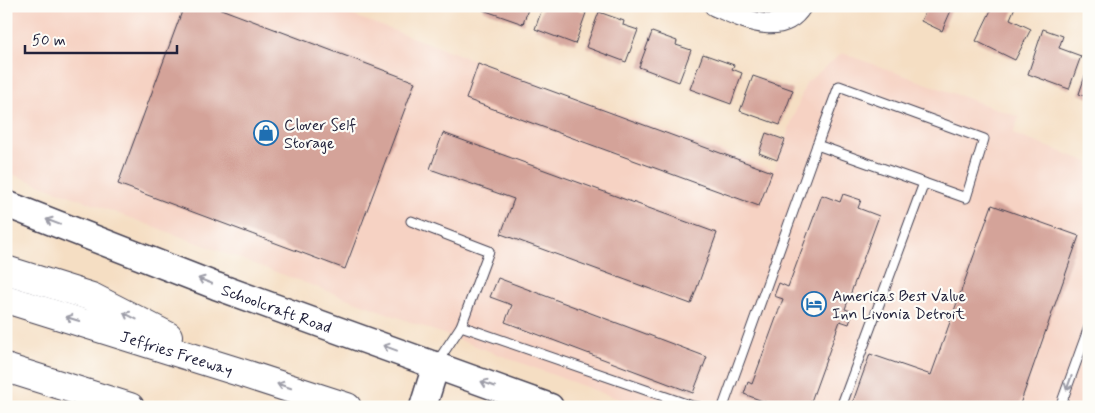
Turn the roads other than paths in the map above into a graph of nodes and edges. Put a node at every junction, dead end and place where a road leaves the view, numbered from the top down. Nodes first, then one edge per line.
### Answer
1 (714, 6) edge
2 (802, 6) edge
3 (817, 145) junction
4 (924, 183) junction
5 (6, 204) edge
6 (411, 221) dead end
7 (6, 270) edge
8 (6, 299) edge
9 (461, 326) junction
10 (1089, 327) edge
11 (6, 368) edge
12 (236, 371) junction
13 (434, 372) junction
14 (6, 386) edge
15 (85, 407) edge
16 (130, 407) edge
17 (347, 407) edge
18 (423, 407) edge
19 (550, 407) edge
20 (700, 407) edge
21 (723, 407) edge
22 (841, 407) edge
23 (1060, 407) edge

1 - 2 street
3 - 4 lane
3 - 4 lane
3 - 21 lane
4 - 22 lane
13 -> 5 main road, Schoolcraft Road
6 - 9 lane
12 -> 7 highway
12 -> 8 highway, Jeffries Freeway
9 - 13 lane
9 - 20 lane
10 -> 23 lane
11 - 16 highway
17 -> 12 highway, Jeffries Freeway
13 - 18 main road
19 -> 13 main road, Schoolcraft Road
14 - 15 highway

